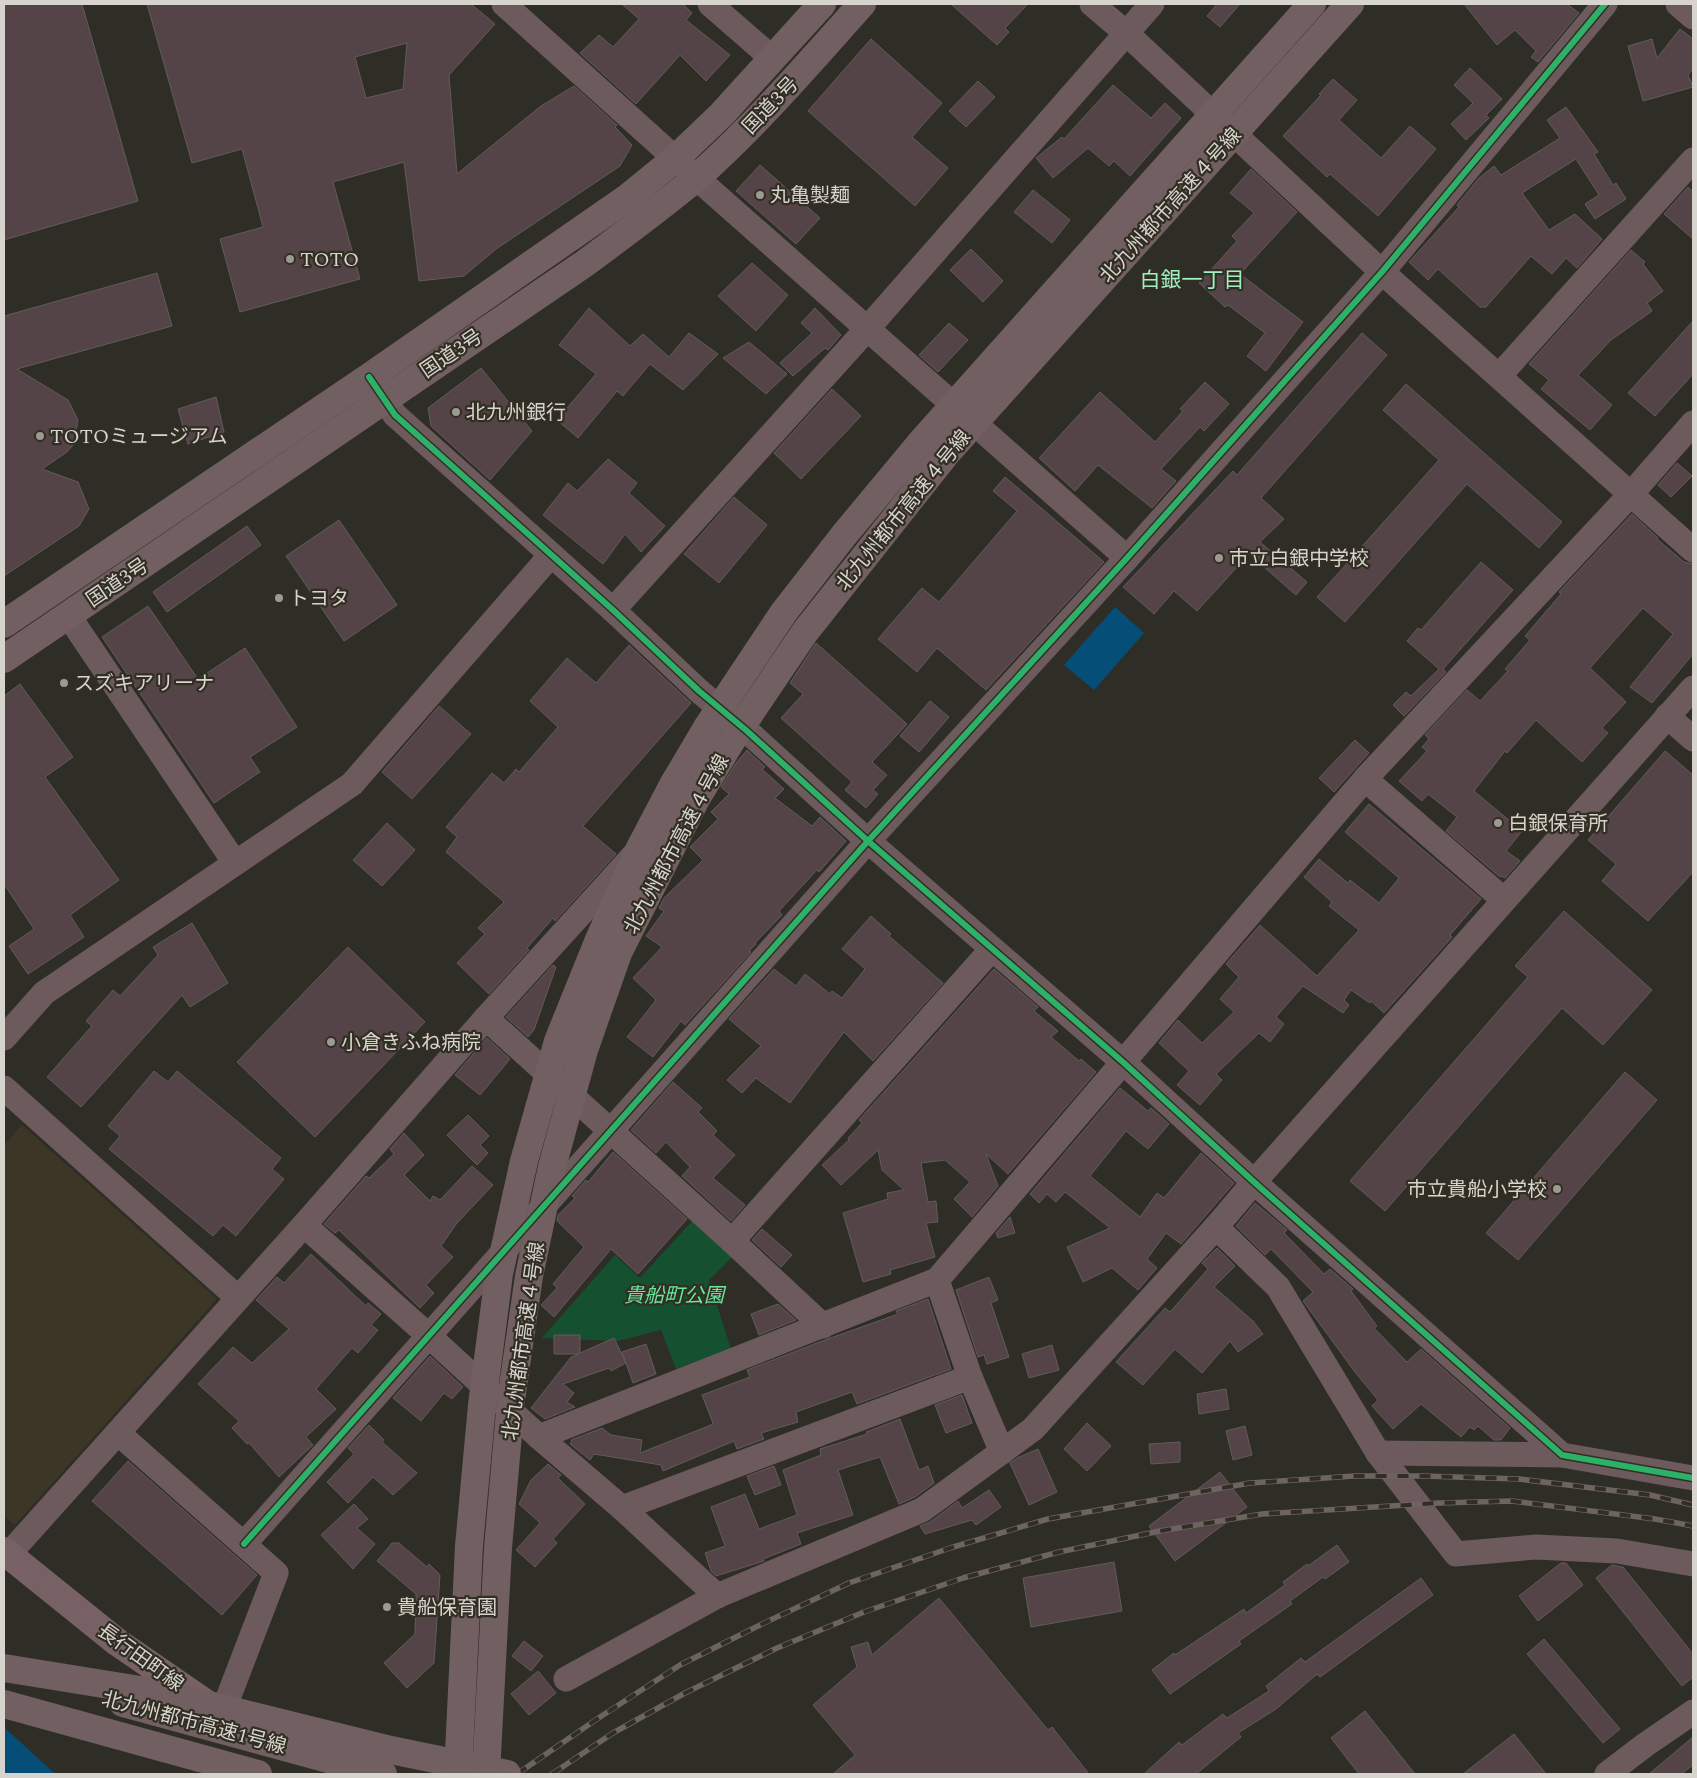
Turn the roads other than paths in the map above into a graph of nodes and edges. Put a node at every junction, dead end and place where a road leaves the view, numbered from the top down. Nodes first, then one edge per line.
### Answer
1 (504, 4) edge
2 (710, 4) edge
3 (822, 4) edge
4 (862, 4) edge
5 (1092, 4) edge
6 (1152, 4) edge
7 (1312, 4) edge
8 (1350, 4) edge
9 (1606, 4) edge
10 (1678, 4) edge
11 (1693, 17) edge
12 (1126, 33) junction
13 (773, 59) junction
14 (676, 158) junction
15 (1693, 160) edge
16 (696, 177) junction
17 (1382, 272) junction
18 (867, 329) junction
19 (1499, 376) junction
20 (369, 377) junction
21 (384, 400) junction
22 (1693, 423) edge
23 (1631, 494) junction
24 (1693, 550) edge
25 (551, 555) junction
26 (1127, 558) junction
27 (613, 610) junction
28 (68, 615) junction
29 (4, 624) edge
30 (4, 659) edge
31 (1693, 688) edge
32 (1667, 716) junction
33 (747, 731) junction
34 (1693, 739) edge
35 (1365, 779) junction
36 (868, 841) junction
37 (235, 863) junction
38 (1504, 900) junction
39 (992, 949) junction
40 (486, 1018) junction
41 (4, 1038) edge
42 (1124, 1063) junction
43 (4, 1088) edge
44 (611, 1130) junction
45 (1254, 1182) junction
46 (304, 1225) junction
47 (1216, 1227) junction
48 (732, 1240) junction
49 (937, 1280) junction
50 (238, 1298) junction
51 (823, 1326) junction
52 (429, 1336) junction
53 (970, 1377) junction
54 (118, 1433) junction
55 (539, 1437) junction
56 (1002, 1452) junction
57 (1378, 1453) junction
58 (1562, 1455) junction
59 (1693, 1478) edge
60 (622, 1508) junction
61 (244, 1544) junction
62 (6, 1553) edge
63 (1693, 1564) edge
64 (717, 1596) junction
65 (4, 1669) edge
66 (566, 1678) dead end
67 (4, 1704) edge
68 (1693, 1712) edge
69 (222, 1714) junction
70 (4, 1715) edge
71 (387, 1762) edge
72 (203, 1774) edge
73 (258, 1774) edge
74 (374, 1774) edge
75 (458, 1774) edge
76 (478, 1774) edge
77 (486, 1774) edge
78 (508, 1774) edge
79 (1608, 1774) edge

1 - 14 street
2 - 13 street
3 - 13 highway, 国道3号
4 - 16 highway, 国道3号
5 - 12 street
6 - 12 street
7 - 75 highway, 北九州都市高速４号線, bridge
8 - 77 highway, 北九州都市高速４号線, bridge
9 - 17 street
10 - 11 street
12 - 17 street
12 - 18 street
13 - 14 highway, 国道3号
14 - 16 street
14 - 20 highway, 国道3号
15 - 19 street
16 - 18 street
16 - 21 highway, 国道3号
17 - 19 street
17 - 26 street
18 - 26 street
18 - 27 street
19 - 23 street
20 - 21 street
20 - 29 highway, 国道3号
21 - 25 street
21 - 28 highway, 国道3号
22 - 23 street
23 - 24 street
23 - 35 street
25 - 27 street
25 - 37 street
26 - 36 street
27 - 33 street
28 - 30 highway, 国道3号
28 - 37 street
31 - 32 street
32 - 34 street
32 - 38 street
33 - 36 street
33 - 40 street
35 - 38 street
35 - 42 street
36 - 39 street
36 - 44 street
37 - 41 street
38 - 45 street
39 - 42 street
39 - 48 street
40 - 44 street
40 - 46 street
42 - 45 street
42 - 49 street
43 - 50 street
44 - 48 street
44 - 52 street
45 - 47 street
45 - 58 street
46 - 50 street
46 - 52 street
47 - 56 street
47 - 57 street
48 - 51 street
49 - 51 street
49 - 53 street
50 - 54 street
51 - 55 street
52 - 55 street
52 - 61 street
53 - 56 street
53 - 60 street
54 - 61 street
54 - 62 street
55 - 60 street
56 - 64 street
57 - 58 street
57 - 63 street
58 - 59 street
60 - 64 street
61 - 69 street
62 - 69 main road, 長行田町線
64 - 66 street
65 - 71 highway, bridge
67 - 73 highway, 北九州都市高速1号線
68 - 79 street
69 - 74 main road, 長行田町線
70 - 72 highway
71 - 76 highway, bridge
71 - 78 highway, bridge

